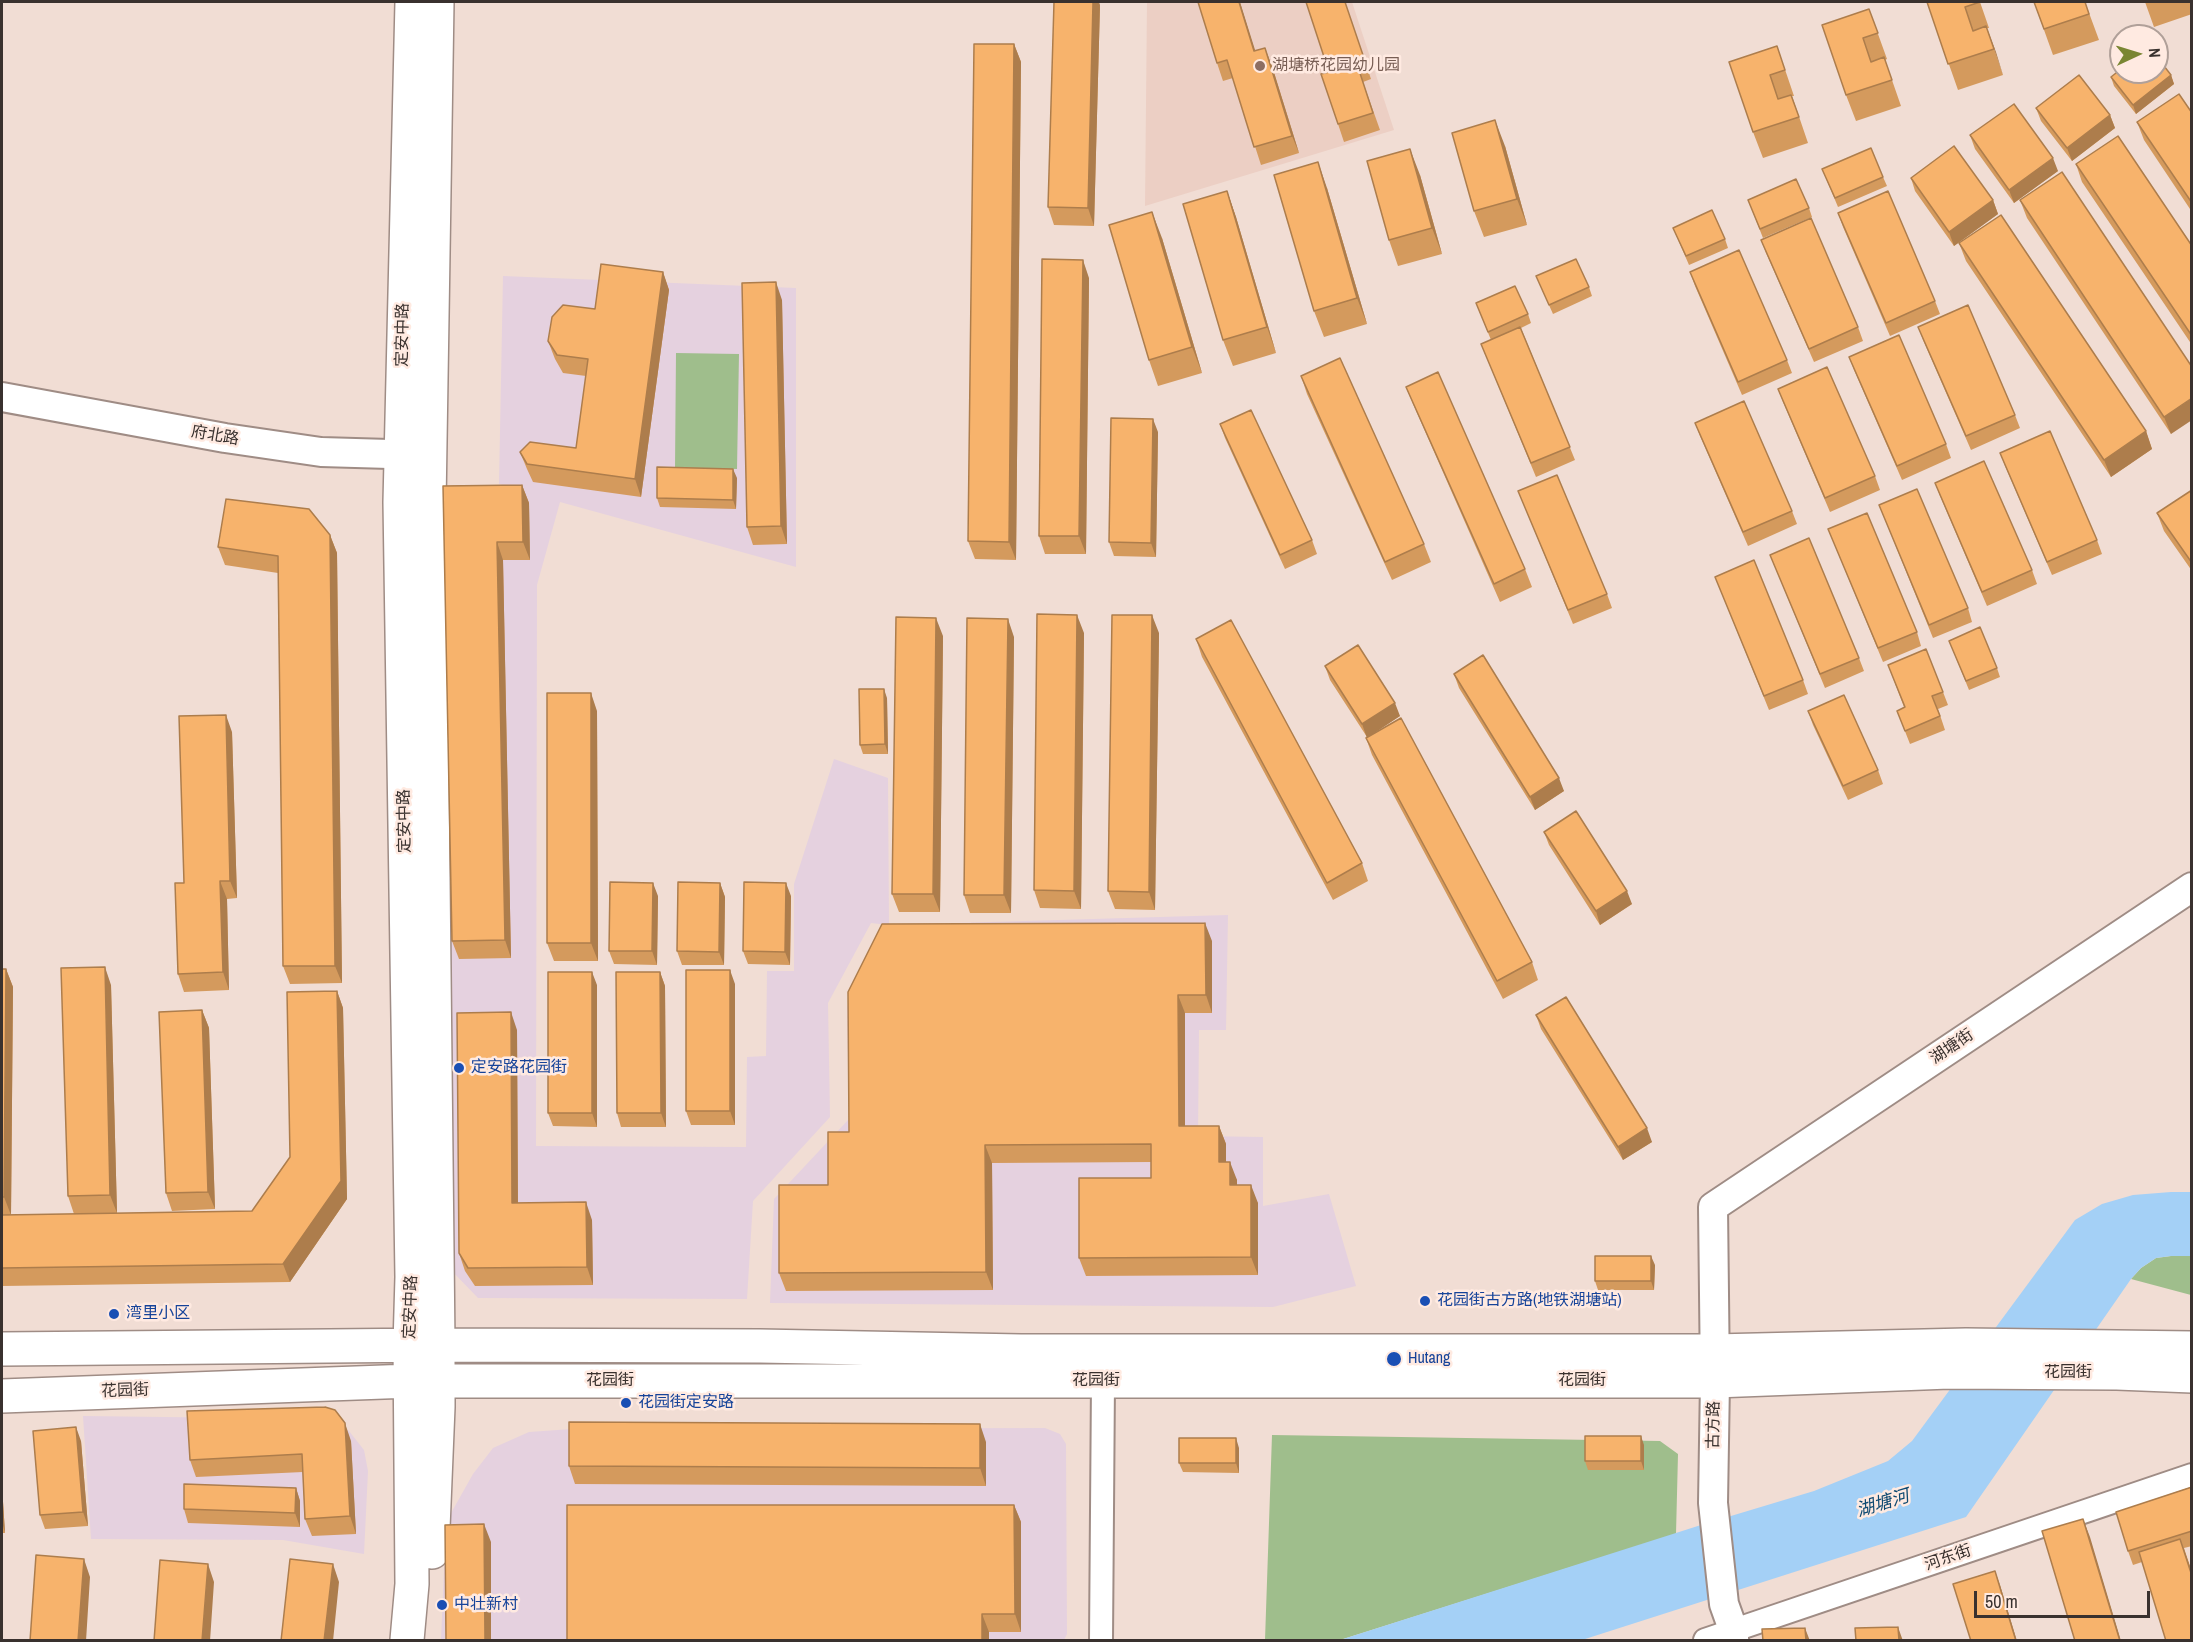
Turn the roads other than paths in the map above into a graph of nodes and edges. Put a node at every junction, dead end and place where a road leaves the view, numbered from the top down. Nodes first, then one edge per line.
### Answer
1 (412, 2) edge
2 (437, 2) edge
3 (2, 397) edge
4 (416, 455) junction
5 (2192, 887) edge
6 (1713, 1207) joint
7 (424, 1345) junction
8 (2192, 1347) edge
9 (2, 1349) edge
10 (2116, 1359) junction
11 (1715, 1366) junction
12 (2192, 1376) edge
13 (424, 1381) junction
14 (1103, 1381) junction
15 (2, 1396) edge
16 (2192, 1474) edge
17 (1734, 1636) edge
18 (406, 1641) edge
19 (428, 1641) edge
20 (1101, 1641) edge
21 (1705, 1641) edge

1 - 4 main road, 定安中路
2 - 4 main road, 定安中路
3 - 4 street, 府北路
4 - 7 main road, 定安中路
5 - 6 street, 湖塘街
6 - 11 street, 古方路
7 - 9 main road, 花园街
7 - 11 main road, 花园街
7 - 13 main road, 定安中路
8 - 10 main road, 花园街
10 - 11 main road, 花园街
10 - 12 main road, 花园街
11 - 14 main road, 花园街
11 - 17 street, 古方路
13 - 14 main road, 花园街
13 - 15 main road, 花园街
13 - 18 main road, 定安中路
13 - 19 main road, 定安中路
14 - 20 street
16 - 17 street, 河东街
17 - 21 street, 河东街

